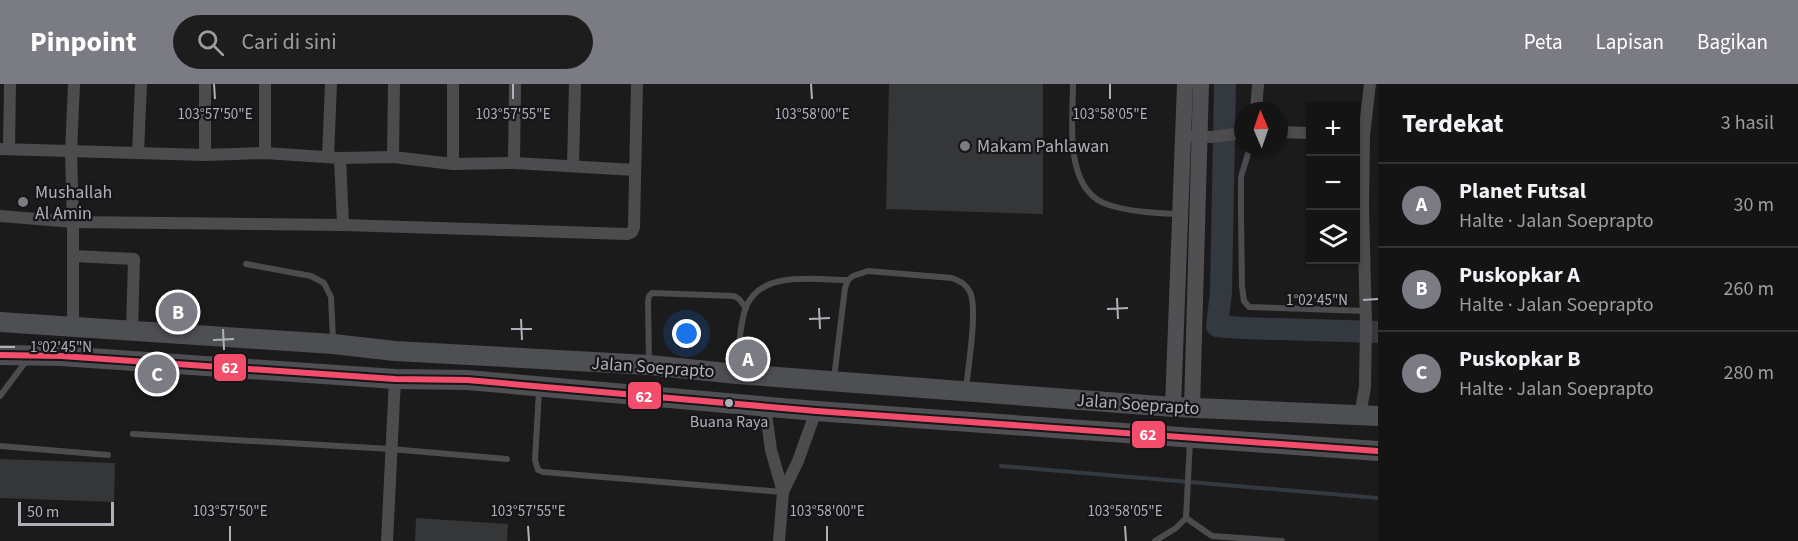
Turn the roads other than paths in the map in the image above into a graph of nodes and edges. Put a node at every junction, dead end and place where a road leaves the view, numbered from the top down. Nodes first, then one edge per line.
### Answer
1 (10, 84) edge
2 (74, 84) edge
3 (141, 84) edge
4 (205, 84) edge
5 (266, 84) edge
6 (331, 84) edge
7 (394, 84) edge
8 (453, 84) edge
9 (515, 84) edge
10 (575, 84) edge
11 (637, 84) edge
12 (1073, 84) edge
13 (1185, 84) edge
14 (1201, 84) edge
15 (1258, 84) edge
16 (1370, 84) edge
17 (1257, 102) edge
18 (1288, 132) edge
19 (1306, 133) edge
20 (1234, 134) edge
21 (1360, 135) edge
22 (1198, 136) junction
23 (4, 149) edge
24 (71, 152) junction
25 (138, 153) junction
26 (265, 153) junction
27 (205, 155) junction
28 (1248, 156) edge
29 (393, 157) junction
30 (334, 158) junction
31 (514, 163) junction
32 (453, 164) junction
33 (573, 166) junction
34 (635, 170) junction
35 (1179, 214) junction
36 (1197, 215) junction
37 (0, 216) edge
38 (73, 222) junction
39 (343, 225) junction
40 (73, 256) junction
41 (246, 264) dead end
42 (848, 280) junction
43 (746, 308) junction
44 (1366, 317) junction
45 (0, 322) edge
46 (73, 327) junction
47 (132, 331) junction
48 (333, 344) junction
49 (0, 355) edge
50 (30, 356) junction
51 (468, 356) junction
52 (649, 365) junction
53 (736, 374) junction
54 (395, 379) junction
55 (467, 380) junction
56 (833, 381) junction
57 (540, 386) junction
58 (965, 391) junction
59 (0, 396) edge
60 (765, 406) junction
61 (1182, 408) junction
62 (816, 411) junction
63 (1369, 416) edge
64 (133, 434) dead end
65 (1190, 438) junction
66 (0, 446) edge
67 (390, 449) junction
68 (1378, 451) edge
69 (108, 455) dead end
70 (507, 459) dead end
71 (783, 492) junction
72 (1186, 518) junction
73 (387, 541) edge
74 (779, 541) edge
75 (1155, 541) edge
76 (1282, 541) edge

1 - 23 street
2 - 24 street
3 - 25 street
4 - 27 street
5 - 26 street
6 - 30 street
7 - 29 street
8 - 32 street
9 - 31 street
10 - 33 street
11 - 34 street
12 - 35 lane
13 - 22 main road
14 - 22 main road
15 - 17 street
16 - 21 street
18 - 19 street
20 - 22 street
21 - 44 street
22 - 35 main road
22 - 36 main road
23 - 24 street
24 - 25 street
24 - 38 street
25 - 27 street
26 - 27 street
26 - 30 street
28 - 44 lane
29 - 30 street
29 - 32 street
30 - 39 street
31 - 32 street
31 - 33 street
33 - 34 street
34 - 39 street
35 - 36 lane
35 - 61 main road
36 - 61 main road
37 - 38 street
38 - 39 street
38 - 40 street
40 - 46 street
40 - 47 street
41 - 48 lane
42 - 43 lane
42 - 56 lane
42 - 58 lane
43 - 52 lane
43 - 53 lane
44 - 63 street
45 - 46 highway, Jalan Soeprapto
46 - 47 highway, Jalan Soeprapto
47 - 48 highway, Jalan Soeprapto
48 - 51 highway, Jalan Soeprapto
49 - 50 highway, Jalan Soeprapto
50 - 54 highway, Jalan Soeprapto
50 - 59 lane
51 - 52 highway, Jalan Soeprapto
51 - 55 highway
52 - 53 highway, Jalan Soeprapto
53 - 56 highway, Jalan Soeprapto
54 - 55 highway, Jalan Soeprapto
54 - 67 street
55 - 57 highway, Jalan Soeprapto
56 - 58 highway, Jalan Soeprapto
57 - 60 highway, Jalan Soeprapto
57 - 71 lane
58 - 61 highway, Jalan Soeprapto
60 - 62 highway, Jalan Soeprapto
60 - 71 street
61 - 63 highway, Jalan Soeprapto
62 - 65 highway, Jalan Soeprapto
62 - 71 street
64 - 67 lane
65 - 68 highway, Jalan Soeprapto
65 - 72 lane
66 - 69 lane
67 - 70 lane
67 - 73 street
71 - 74 street
72 - 75 lane
72 - 76 lane

